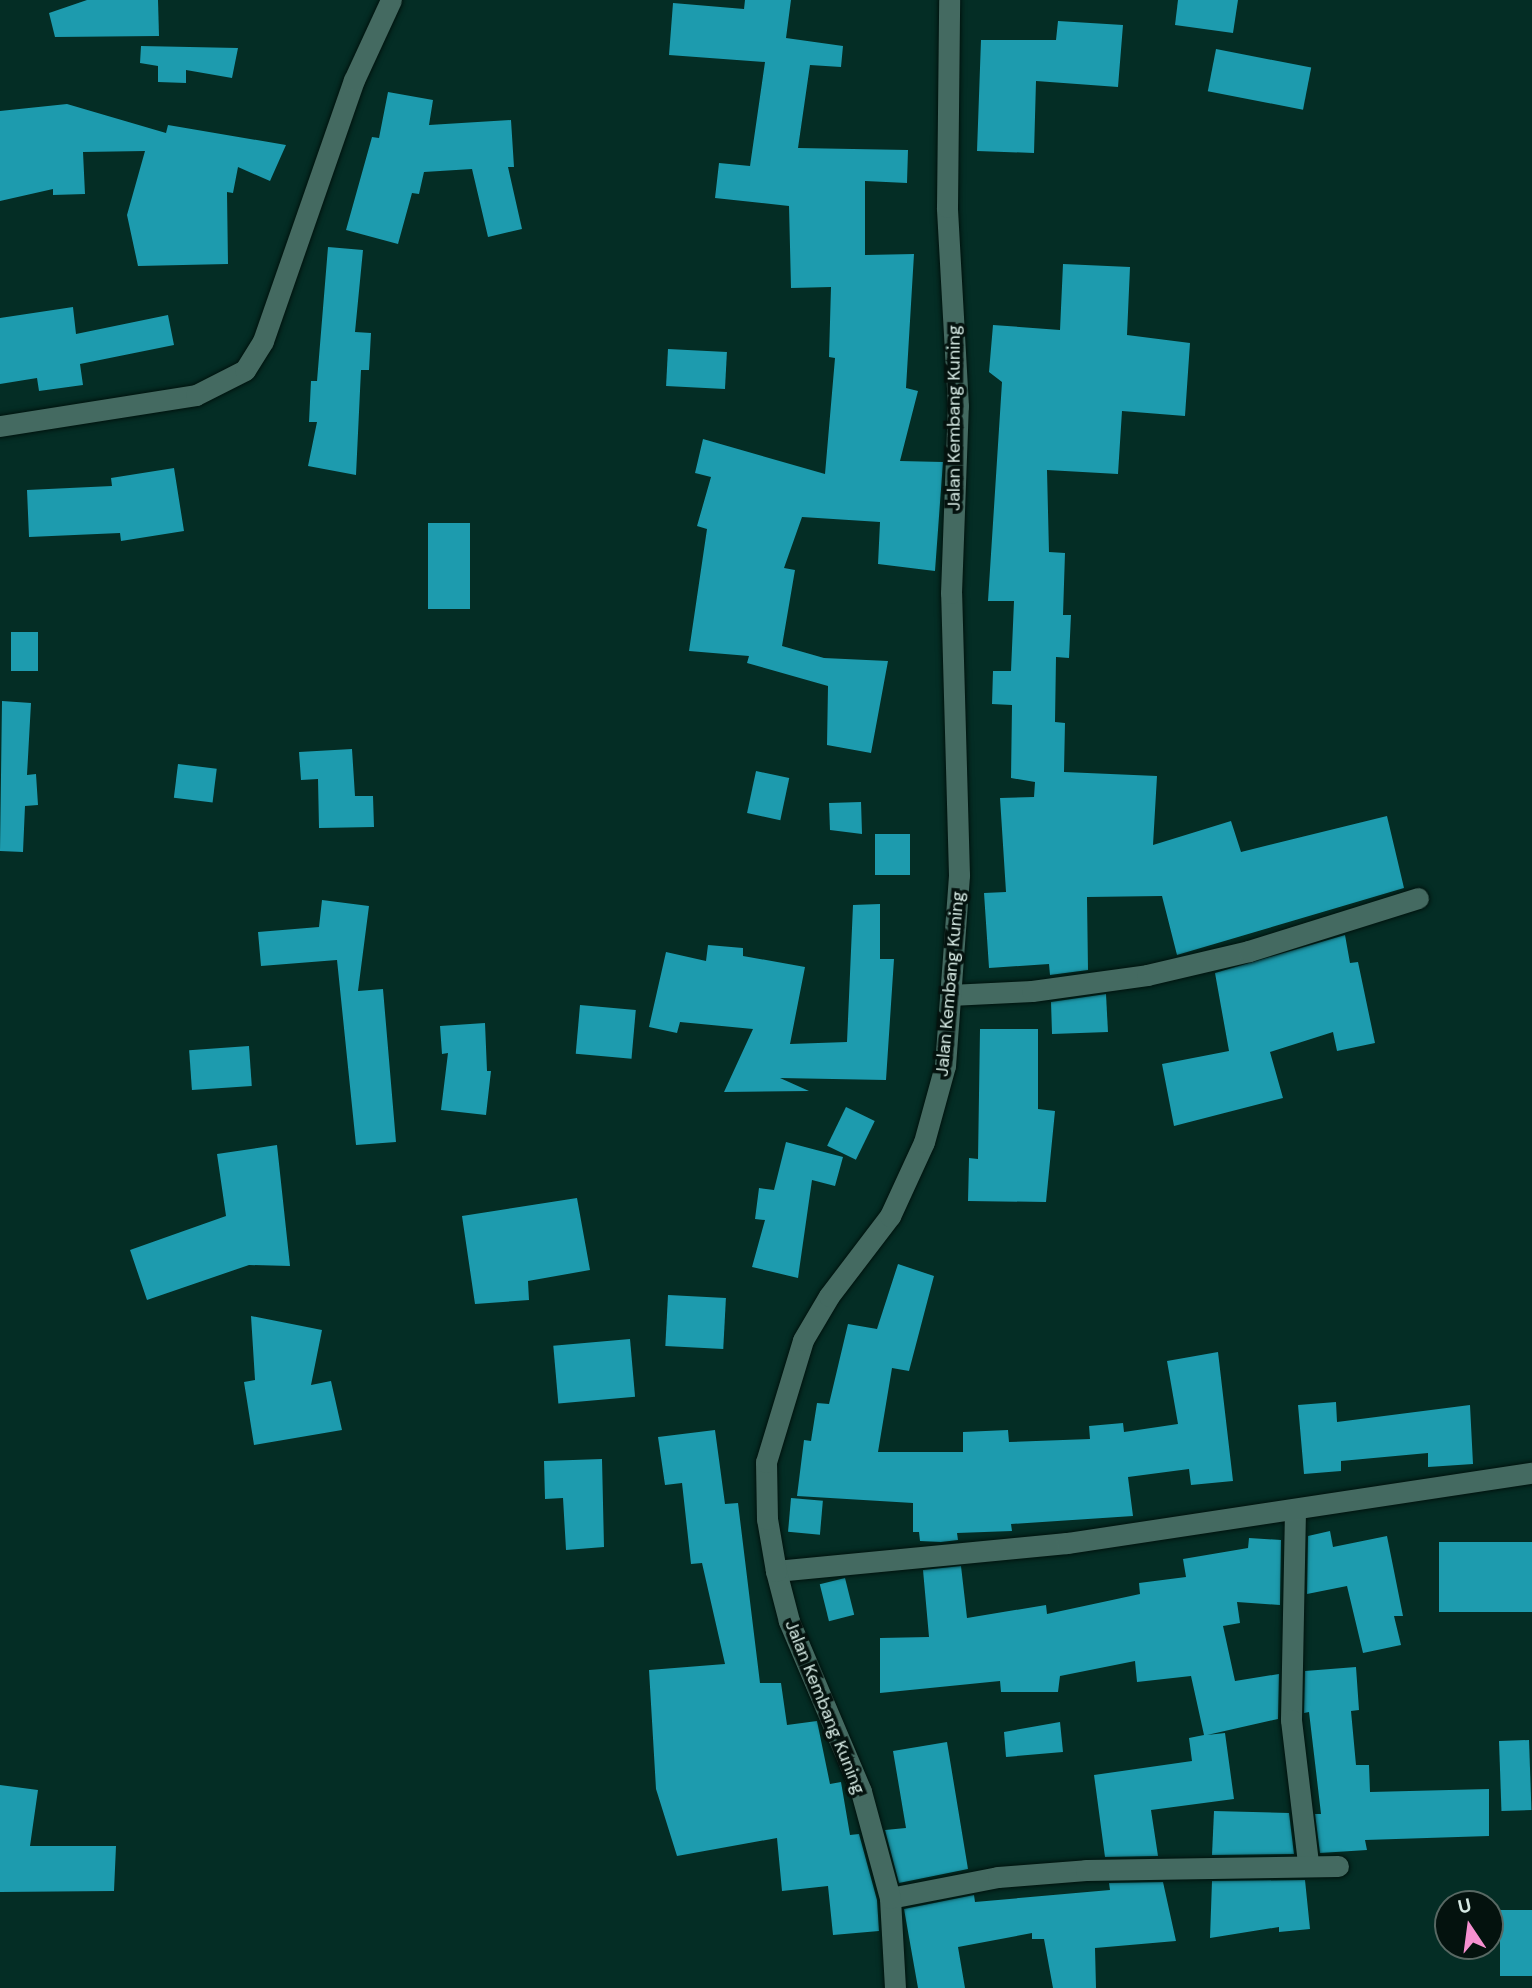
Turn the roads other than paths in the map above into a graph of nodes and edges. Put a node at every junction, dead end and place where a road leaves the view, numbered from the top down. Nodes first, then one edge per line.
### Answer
1 (391, 0) edge
2 (949, 0) edge
3 (0, 426) edge
4 (1418, 898) dead end
5 (950, 995) junction
6 (1532, 1473) edge
7 (1294, 1510) junction
8 (776, 1571) junction
9 (1308, 1862) junction
10 (1338, 1866) dead end
11 (890, 1898) junction
12 (895, 1988) edge

1 - 3 street
2 - 5 street, Jalan Kembang Kuning
4 - 5 street
5 - 8 street, Jalan Kembang Kuning
6 - 7 street
7 - 8 street
7 - 9 street
8 - 11 street, Jalan Kembang Kuning
9 - 10 street
9 - 11 street
11 - 12 street, Jalan Kembang Kuning

